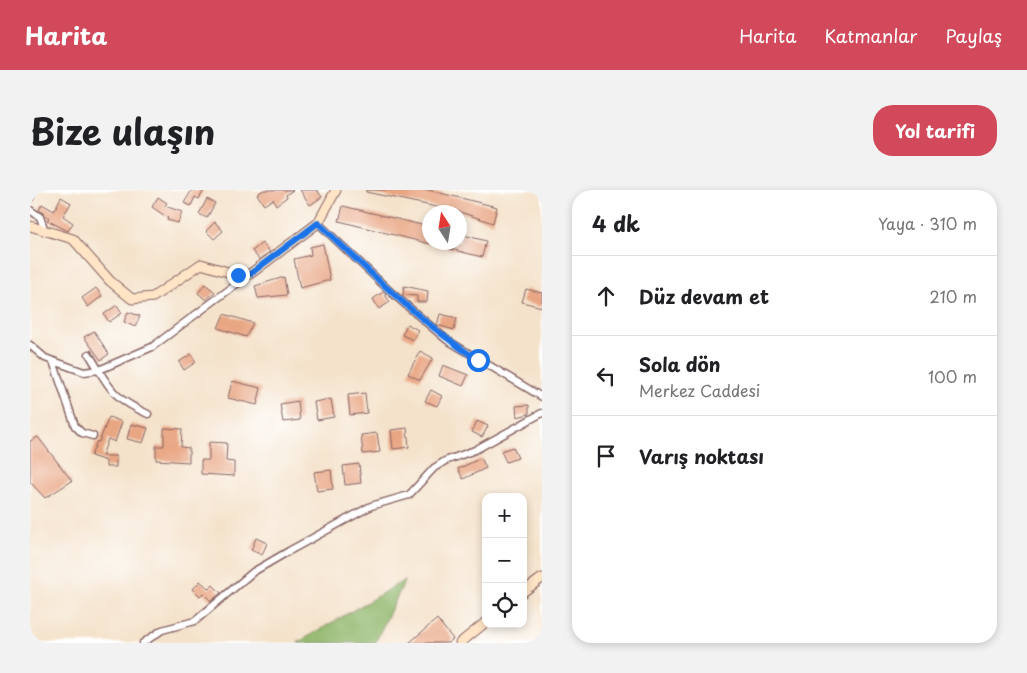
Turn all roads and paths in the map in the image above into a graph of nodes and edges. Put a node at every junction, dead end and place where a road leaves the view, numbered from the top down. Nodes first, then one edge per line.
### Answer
1 (33, 190) edge
2 (336, 190) edge
3 (30, 198) edge
4 (30, 210) edge
5 (318, 223) junction
6 (30, 226) edge
7 (45, 231) junction
8 (250, 274) junction
9 (30, 345) edge
10 (89, 354) dead end
11 (52, 361) junction
12 (99, 370) junction
13 (542, 397) edge
14 (542, 413) edge
15 (148, 414) dead end
16 (93, 436) dead end
17 (542, 578) edge
18 (527, 589) edge
19 (482, 625) edge
20 (143, 643) edge
21 (460, 643) edge

1 - 3 street
2 - 5 street
4 - 7 street
5 - 8 street
5 - 13 street
6 - 7 street
7 - 8 street
8 - 12 street
9 - 11 street
10 - 12 street
11 - 12 street
11 - 16 street
12 - 15 street
14 - 20 street
17 - 18 street
19 - 21 street

